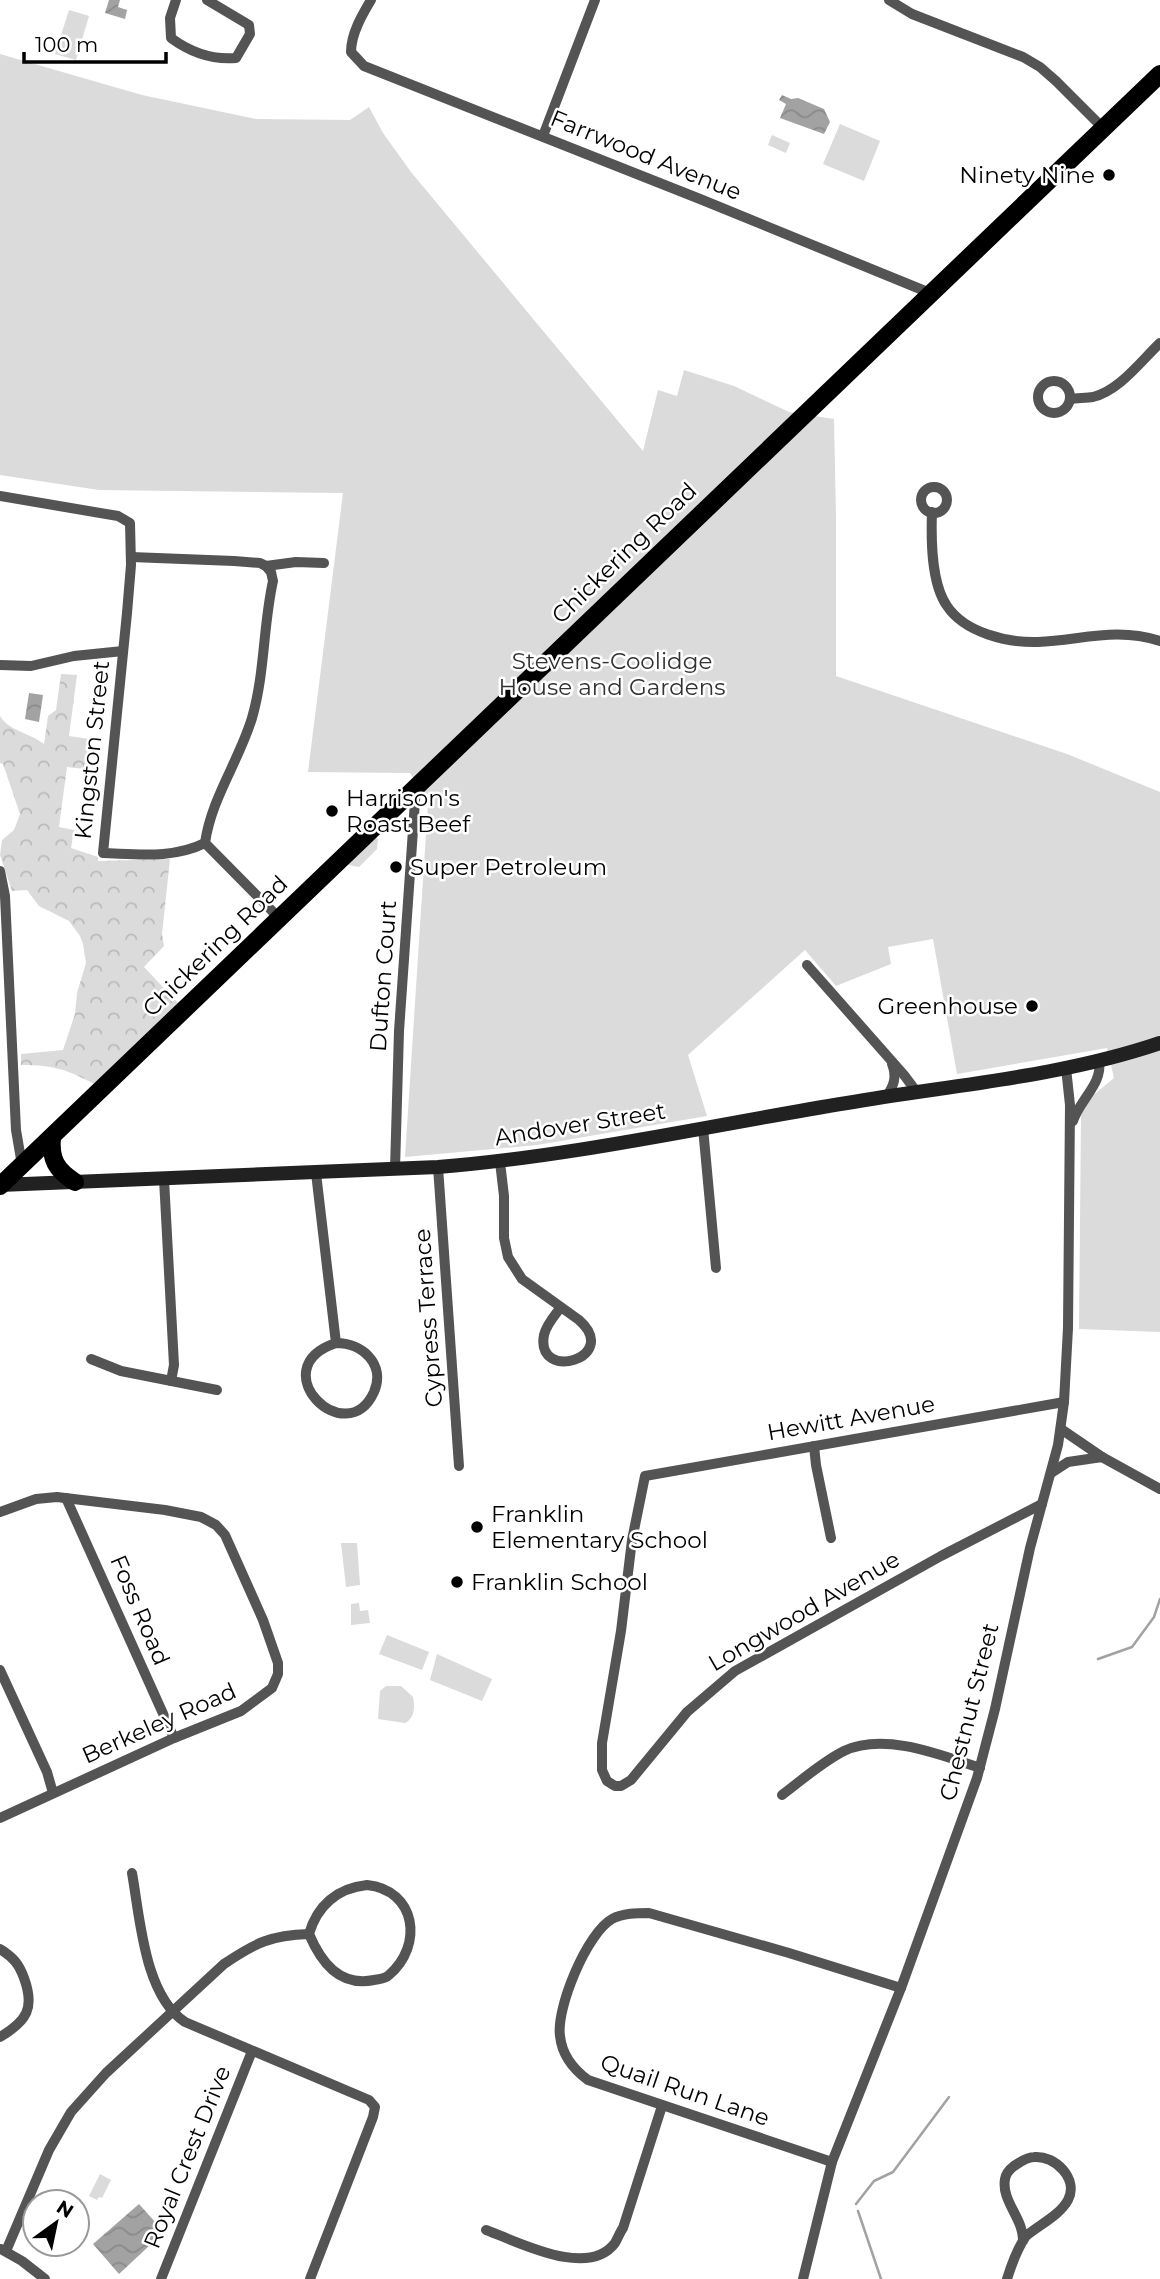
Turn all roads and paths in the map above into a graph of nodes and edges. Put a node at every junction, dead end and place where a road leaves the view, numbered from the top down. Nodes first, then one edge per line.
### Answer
1 (176, 0) edge
2 (207, 0) edge
3 (372, 0) edge
4 (595, 0) edge
5 (889, 0) edge
6 (1160, 74) edge
7 (1102, 127) junction
8 (543, 136) junction
9 (930, 293) junction
10 (1160, 343) edge
11 (1070, 399) dead end
12 (0, 496) edge
13 (932, 512) dead end
14 (131, 557) junction
15 (324, 563) dead end
16 (266, 566) junction
17 (1160, 641) edge
18 (123, 652) junction
19 (0, 665) edge
20 (416, 787) junction
21 (205, 843) junction
22 (0, 872) edge
23 (279, 918) junction
24 (807, 965) dead end
25 (1160, 1043) edge
26 (890, 1058) junction
27 (1099, 1062) junction
28 (1066, 1068) junction
29 (916, 1091) junction
30 (887, 1096) junction
31 (703, 1128) junction
32 (1069, 1134) junction
33 (52, 1137) junction
34 (500, 1162) junction
35 (22, 1165) junction
36 (438, 1167) junction
37 (395, 1169) junction
38 (316, 1173) junction
39 (164, 1179) junction
40 (75, 1182) junction
41 (1, 1185) edge
42 (716, 1268) dead end
43 (561, 1307) junction
44 (336, 1343) junction
45 (90, 1359) dead end
46 (171, 1381) junction
47 (217, 1390) dead end
48 (1065, 1402) junction
49 (1061, 1429) junction
50 (814, 1446) junction
51 (1102, 1457) junction
52 (459, 1466) dead end
53 (1051, 1473) junction
54 (1160, 1489) edge
55 (66, 1498) junction
56 (1042, 1504) junction
57 (0, 1512) edge
58 (831, 1538) dead end
59 (0, 1670) edge
60 (174, 1738) junction
61 (980, 1768) junction
62 (615, 1786) joint
63 (53, 1793) junction
64 (782, 1795) dead end
65 (0, 1818) edge
66 (132, 1873) dead end
67 (309, 1934) junction
68 (0, 1949) edge
69 (901, 1988) junction
70 (172, 2012) junction
71 (0, 2037) edge
72 (252, 2051) junction
73 (662, 2106) junction
74 (832, 2162) junction
75 (485, 2230) dead end
76 (1023, 2241) junction
77 (3, 2250) edge
78 (38, 2277) edge
79 (161, 2279) edge
80 (310, 2279) edge
81 (803, 2279) edge
82 (1007, 2279) edge

1 - 2 street
3 - 8 street, Farrwood Avenue
4 - 8 street
5 - 7 street
6 - 7 main road, Chickering Road
7 - 9 main road, Chickering Road
8 - 9 street, Farrwood Avenue
9 - 20 main road, Chickering Road
10 - 11 street
12 - 14 street, Kingston Street
13 - 17 street
14 - 16 street
14 - 18 street, Kingston Street
15 - 16 street
16 - 21 street
18 - 19 street, Kingston Street
18 - 21 street, Kingston Street
20 - 23 main road, Chickering Road
20 - 37 street, Dufton Court
21 - 23 street
22 - 35 street
23 - 33 main road, Chickering Road
24 - 26 street
25 - 27 main road, Andover Street
26 - 29 street
26 - 30 street
27 - 28 main road, Andover Street
27 - 32 street, Chestnut Street
28 - 29 main road, Andover Street
28 - 32 street, Chestnut Street
29 - 30 main road, Andover Street
30 - 31 main road, Andover Street
31 - 34 main road, Andover Street
31 - 42 street
32 - 48 street, Chestnut Street
33 - 35 main road, Chickering Road
33 - 40 main road
34 - 36 main road, Andover Street
34 - 43 street
35 - 41 main road, Chickering Road
36 - 37 main road, Andover Street
36 - 52 street, Cypress Terrace
37 - 38 main road, Andover Street
38 - 39 main road, Andover Street
38 - 44 street
39 - 40 main road, Andover Street
39 - 46 street
40 - 41 main road, Andover Street
43 - 43 street
44 - 44 street
45 - 46 street
46 - 47 street
48 - 49 street, Chestnut Street
48 - 50 street, Hewitt Avenue
49 - 51 street
49 - 53 street, Chestnut Street
50 - 58 street
50 - 62 street, Hewitt Avenue
51 - 53 street
51 - 54 street
53 - 56 street, Chestnut Street
55 - 57 street, Berkeley Road
55 - 60 street, Foss Road
55 - 60 street, Berkeley Road
56 - 61 street, Chestnut Street
56 - 62 street, Longwood Avenue
59 - 63 street
60 - 63 street, Berkeley Road
61 - 64 street
61 - 69 street, Chestnut Street
63 - 65 street, Berkeley Road
66 - 70 street
67 - 67 street
67 - 70 street
68 - 71 street
69 - 73 street, Quail Run Lane
69 - 74 street, Chestnut Street
70 - 72 street, Royal Crest Drive
70 - 77 street
72 - 79 street, Royal Crest Drive
72 - 80 street, Royal Crest Drive
73 - 74 street, Quail Run Lane
73 - 75 street
74 - 81 street, Chestnut Street
76 - 76 street
76 - 82 street
77 - 78 street

